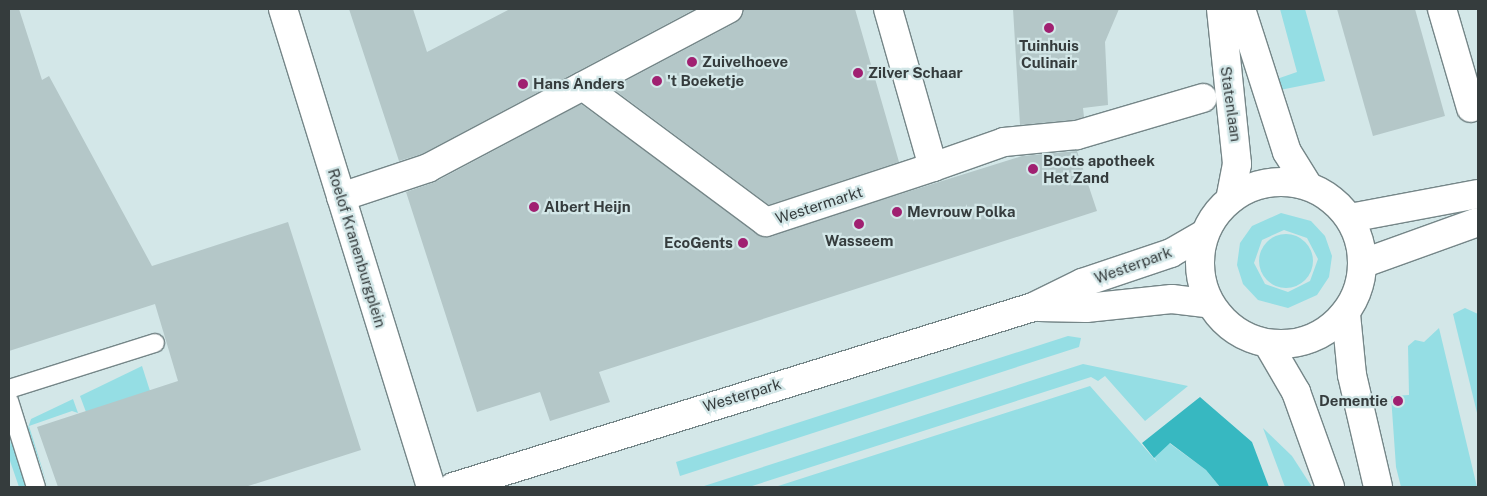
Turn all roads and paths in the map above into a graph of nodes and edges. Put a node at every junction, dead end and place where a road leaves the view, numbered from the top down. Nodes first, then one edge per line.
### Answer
1 (283, 9) edge
2 (728, 9) edge
3 (888, 9) edge
4 (1221, 9) edge
5 (1241, 9) edge
6 (1442, 9) edge
7 (583, 86) junction
8 (1203, 98) dead end
9 (1471, 108) dead end
10 (933, 167) junction
11 (1308, 185) junction
12 (1478, 194) edge
13 (341, 197) junction
14 (1230, 199) junction
15 (1350, 218) junction
16 (1478, 222) edge
17 (1205, 234) junction
18 (1364, 263) junction
19 (1210, 304) junction
20 (1033, 307) junction
21 (1346, 314) junction
22 (155, 344) dead end
23 (1268, 344) junction
24 (9, 389) edge
25 (9, 400) edge
26 (36, 487) edge
27 (431, 487) edge
28 (453, 487) edge
29 (1330, 487) edge
30 (1378, 487) edge

1 - 13 street, Roelof Kranenburgplein
2 - 7 street
3 - 10 street
4 - 14 street, Statenlaan
5 - 11 street
6 - 9 street
7 - 10 street, Westermarkt
7 - 13 street
8 - 10 street
11 - 14 street
11 - 15 street
12 - 15 street
13 - 27 street, Roelof Kranenburgplein
14 - 17 street
15 - 18 street
16 - 18 street
17 - 19 street
17 - 20 street, Westerpark
18 - 21 street
19 - 20 street, Westerpark
19 - 23 street
20 - 28 street, Westerpark
21 - 23 street
21 - 30 street
22 - 24 lane
23 - 29 street
25 - 26 lane

